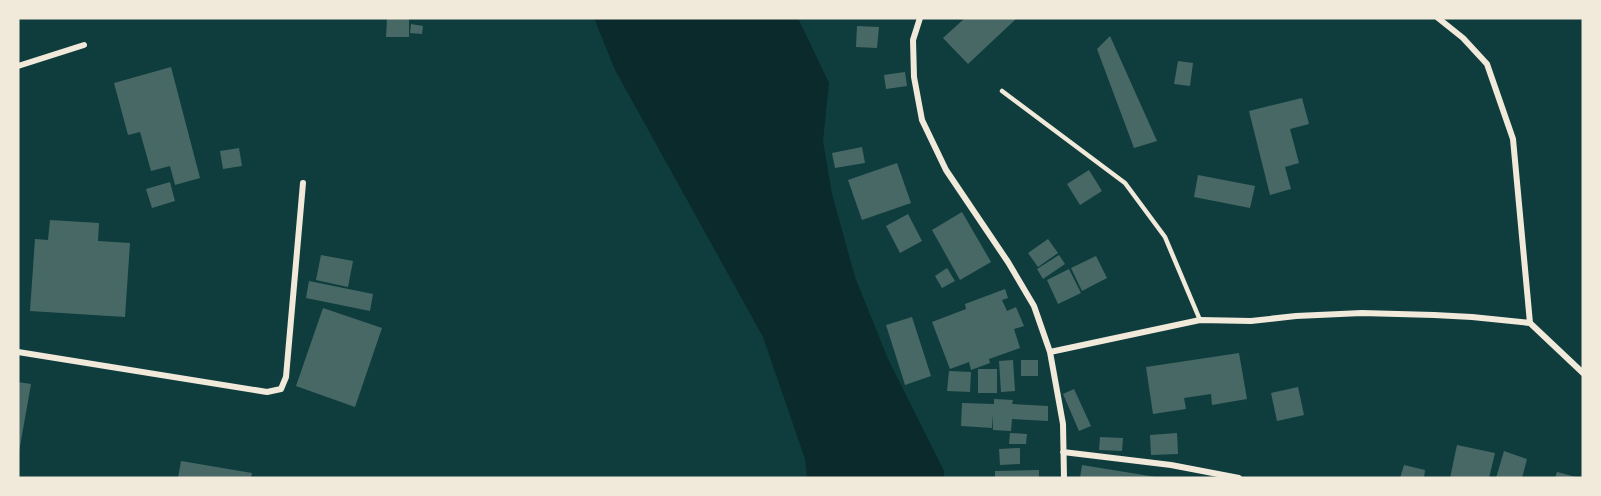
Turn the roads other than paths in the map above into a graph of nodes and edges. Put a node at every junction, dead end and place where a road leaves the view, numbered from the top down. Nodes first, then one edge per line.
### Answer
1 (920, 18) edge
2 (1438, 18) edge
3 (84, 45) dead end
4 (18, 66) edge
5 (1002, 92) dead end
6 (303, 183) dead end
7 (1200, 320) junction
8 (1530, 324) junction
9 (18, 352) edge
10 (1050, 352) junction
11 (1583, 373) edge
12 (1063, 452) junction
13 (1064, 478) edge
14 (1239, 478) edge

1 - 10 street
2 - 8 street
3 - 4 street
5 - 7 lane
6 - 9 street
7 - 8 street
7 - 10 street
8 - 11 street
10 - 12 street
12 - 13 street
12 - 14 street

